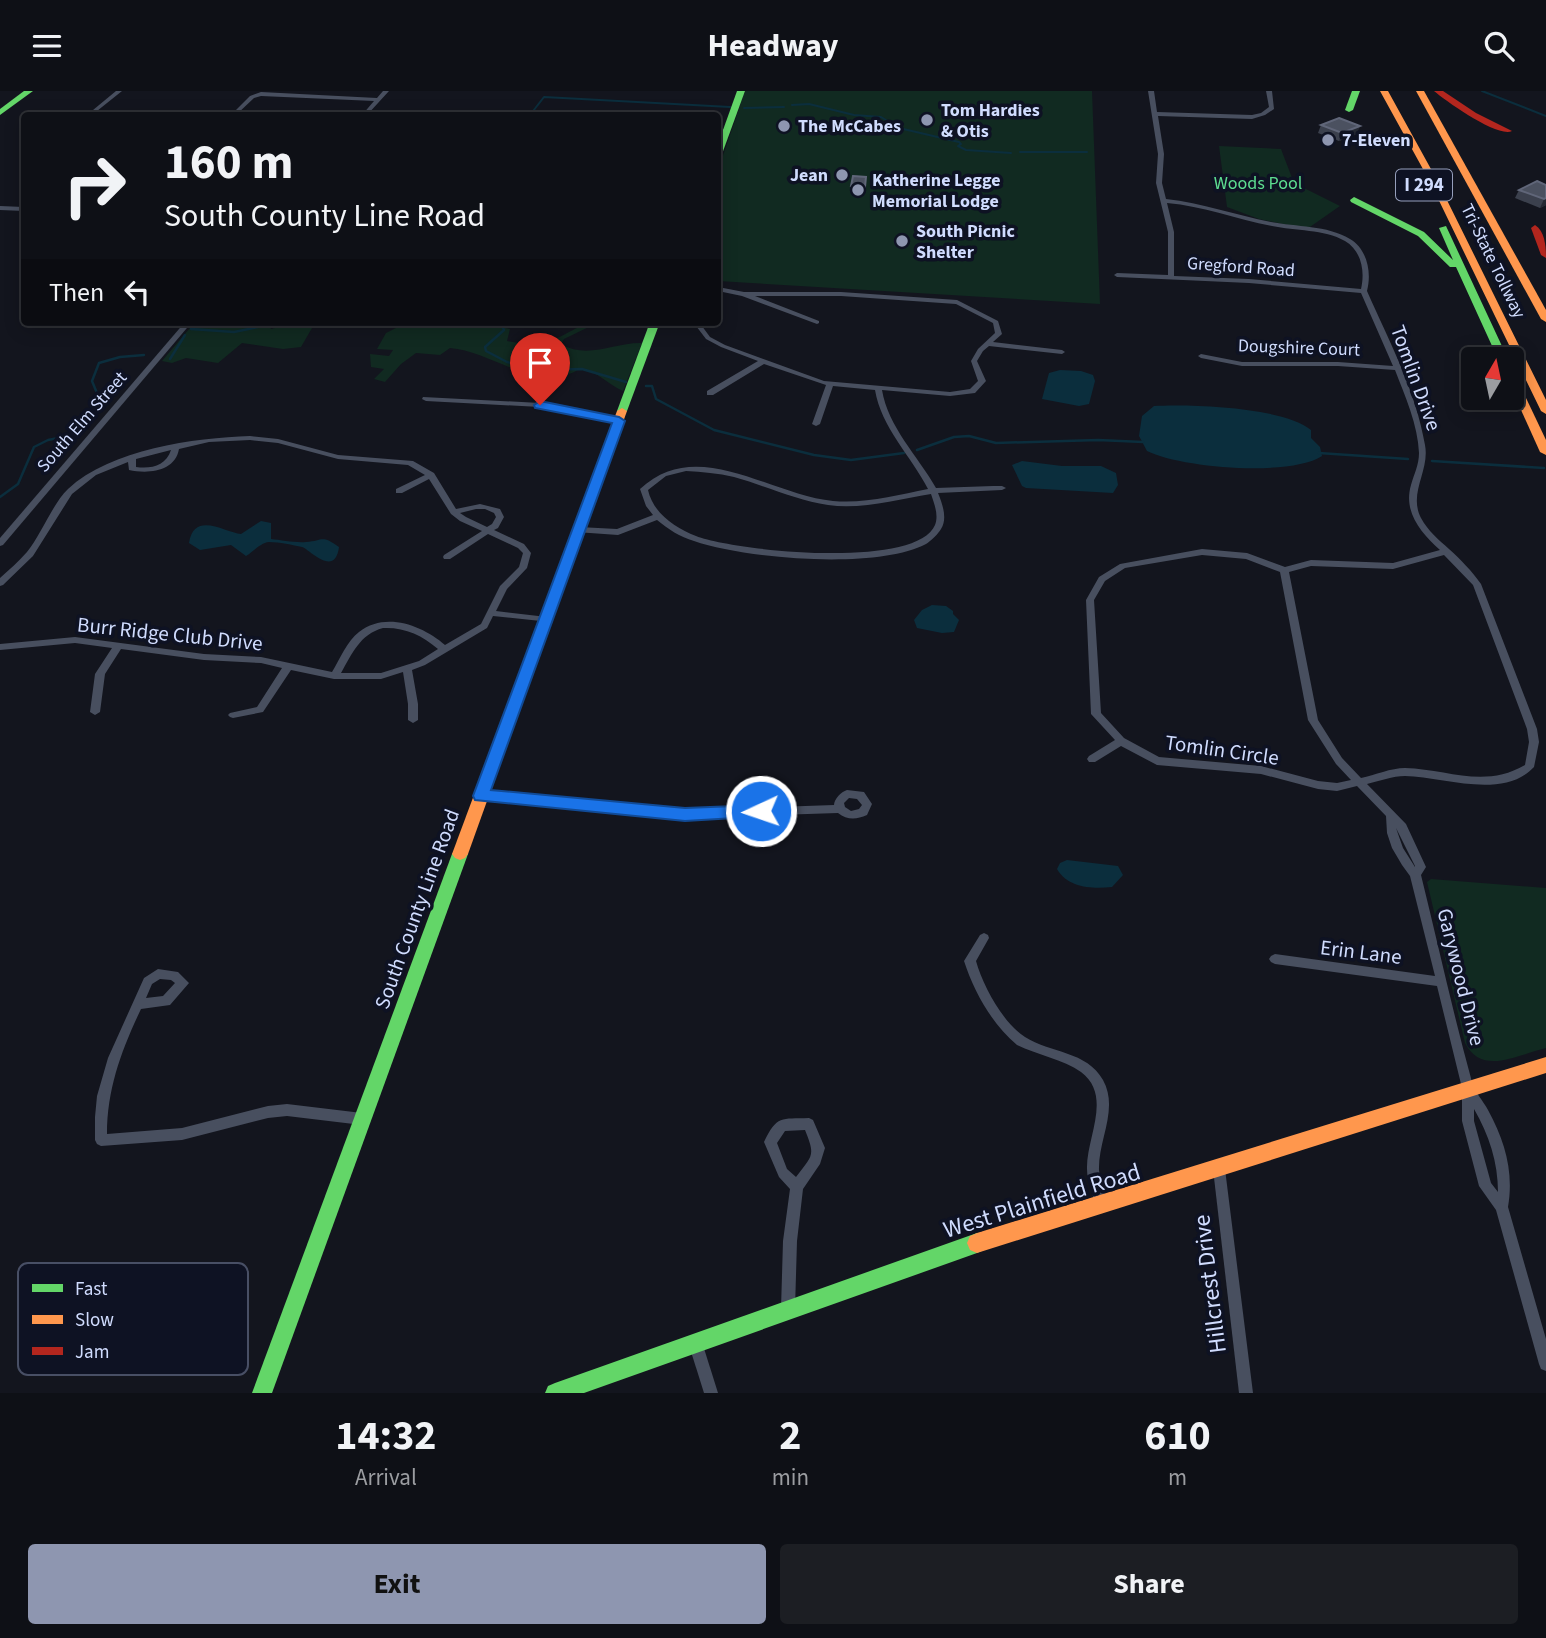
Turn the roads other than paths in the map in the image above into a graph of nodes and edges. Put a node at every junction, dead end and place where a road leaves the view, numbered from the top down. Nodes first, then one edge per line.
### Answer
1 (29, 91) edge
2 (119, 91) edge
3 (386, 91) edge
4 (741, 91) edge
5 (1151, 91) edge
6 (1269, 91) edge
7 (1356, 91) edge
8 (1376, 91) edge
9 (1384, 91) edge
10 (1420, 91) edge
11 (1438, 91) edge
12 (378, 100) junction
13 (1349, 110) dead end
14 (93, 112) edge
15 (237, 112) edge
16 (368, 112) edge
17 (0, 113) edge
18 (1155, 114) junction
19 (1508, 131) dead end
20 (722, 132) edge
21 (1354, 200) dead end
22 (1163, 201) junction
23 (0, 208) edge
24 (10, 208) junction
25 (21, 209) edge
26 (0, 217) edge
27 (1535, 228) dead end
28 (1546, 255) edge
29 (1117, 275) dead end
30 (1171, 278) junction
31 (1465, 282) junction
32 (721, 290) edge
33 (1364, 291) junction
34 (774, 300) junction
35 (1546, 319) edge
36 (817, 322) dead end
37 (186, 326) edge
38 (654, 326) edge
39 (699, 326) edge
40 (988, 344) junction
41 (1497, 347) edge
42 (1062, 352) dead end
43 (1201, 356) dead end
44 (762, 362) junction
45 (1396, 368) junction
46 (830, 384) junction
47 (878, 389) junction
48 (710, 393) dead end
49 (426, 399) dead end
50 (1524, 405) edge
51 (1546, 411) edge
52 (619, 421) junction
53 (816, 424) dead end
54 (175, 446) junction
55 (1546, 452) edge
56 (132, 457) junction
57 (431, 475) junction
58 (1002, 488) dead end
59 (399, 491) dead end
60 (933, 491) junction
61 (454, 512) junction
62 (659, 516) junction
63 (487, 530) junction
64 (579, 530) junction
65 (0, 543) edge
66 (1447, 551) junction
67 (447, 557) dead end
68 (1288, 568) junction
69 (0, 583) edge
70 (492, 613) junction
71 (547, 620) junction
72 (119, 645) junction
73 (0, 647) edge
74 (443, 649) junction
75 (289, 665) junction
76 (407, 669) junction
77 (334, 676) junction
78 (95, 712) dead end
79 (233, 715) dead end
80 (412, 720) dead end
81 (1121, 741) junction
82 (1092, 759) dead end
83 (1359, 782) junction
84 (481, 796) junction
85 (840, 809) dead end
86 (984, 939) dead end
87 (1275, 959) dead end
88 (1443, 982) junction
89 (138, 1004) dead end
90 (1546, 1065) edge
91 (1468, 1088) junction
92 (362, 1119) junction
93 (1219, 1169) junction
94 (797, 1187) junction
95 (1103, 1206) junction
96 (1502, 1207) junction
97 (788, 1309) junction
98 (695, 1342) junction
99 (1546, 1364) edge
100 (262, 1393) edge
101 (555, 1393) edge
102 (711, 1393) edge
103 (1246, 1393) edge

1 - 17 main road
2 - 14 street
3 - 12 street
4 - 20 main road
5 - 18 street
6 - 18 street
7 - 13 main road
8 - 31 main road, Tri-State Tollway / I 294
9 - 51 main road, Tri-State Tollway / I 294
10 - 35 main road, Tri-State Tollway / I 294
11 - 19 main road
12 - 15 street
12 - 16 street
18 - 22 street
21 - 31 main road
22 - 30 street
22 - 33 street, Tomlin Drive
23 - 24 street
24 - 25 street
24 - 26 street
27 - 28 main road
29 - 30 street, Gregford Road
30 - 33 street, Gregford Road
31 - 41 main road, Tri-State Tollway / I 294
32 - 34 street
33 - 45 street, Tomlin Drive
34 - 36 street
34 - 40 street
37 - 65 street, South Elm Street
38 - 52 main road, South County Line Road
39 - 44 street
40 - 42 street
40 - 47 street
43 - 45 street, Dougshire Court
44 - 46 street
44 - 48 street
45 - 66 street, Tomlin Drive
46 - 47 street
46 - 53 street
47 - 60 street
49 - 52 street
50 - 55 main road
52 - 64 main road, South County Line Road
54 - 56 street
54 - 56 street
54 - 57 street
56 - 69 street
57 - 59 street
57 - 61 street, Burr Ridge Club Drive
58 - 60 street
60 - 62 street
60 - 62 street
61 - 63 street, Burr Ridge Club Drive
61 - 63 street
62 - 64 street
63 - 67 street
63 - 70 street, Burr Ridge Club Drive
64 - 71 main road, South County Line Road
66 - 68 street
66 - 83 street, Tomlin Drive
68 - 81 street, Tomlin Circle
68 - 83 street, Garywood Drive
70 - 71 street
70 - 74 street, Burr Ridge Club Drive
71 - 84 main road, South County Line Road
72 - 73 street, Burr Ridge Club Drive
72 - 75 street, Burr Ridge Club Drive
72 - 78 street
74 - 76 street, Burr Ridge Club Drive
74 - 77 street
75 - 77 street, Burr Ridge Club Drive
75 - 79 street
76 - 77 street, Burr Ridge Club Drive
76 - 80 street
81 - 82 street
81 - 83 street, Tomlin Circle
83 - 88 street, Garywood Drive
84 - 85 street
84 - 92 main road, South County Line Road
86 - 95 street
87 - 88 street, Erin Lane
88 - 91 street, Garywood Drive
89 - 92 street
90 - 91 main road, West Plainfield Road
91 - 93 main road, West Plainfield Road
91 - 96 street
91 - 96 street
92 - 100 main road, South County Line Road
93 - 95 main road, West Plainfield Road
93 - 103 street, Hillcrest Drive
94 - 94 street
94 - 97 street
95 - 97 main road, West Plainfield Road
96 - 99 street
97 - 98 main road, West Plainfield Road
98 - 101 main road, West Plainfield Road
98 - 102 street

